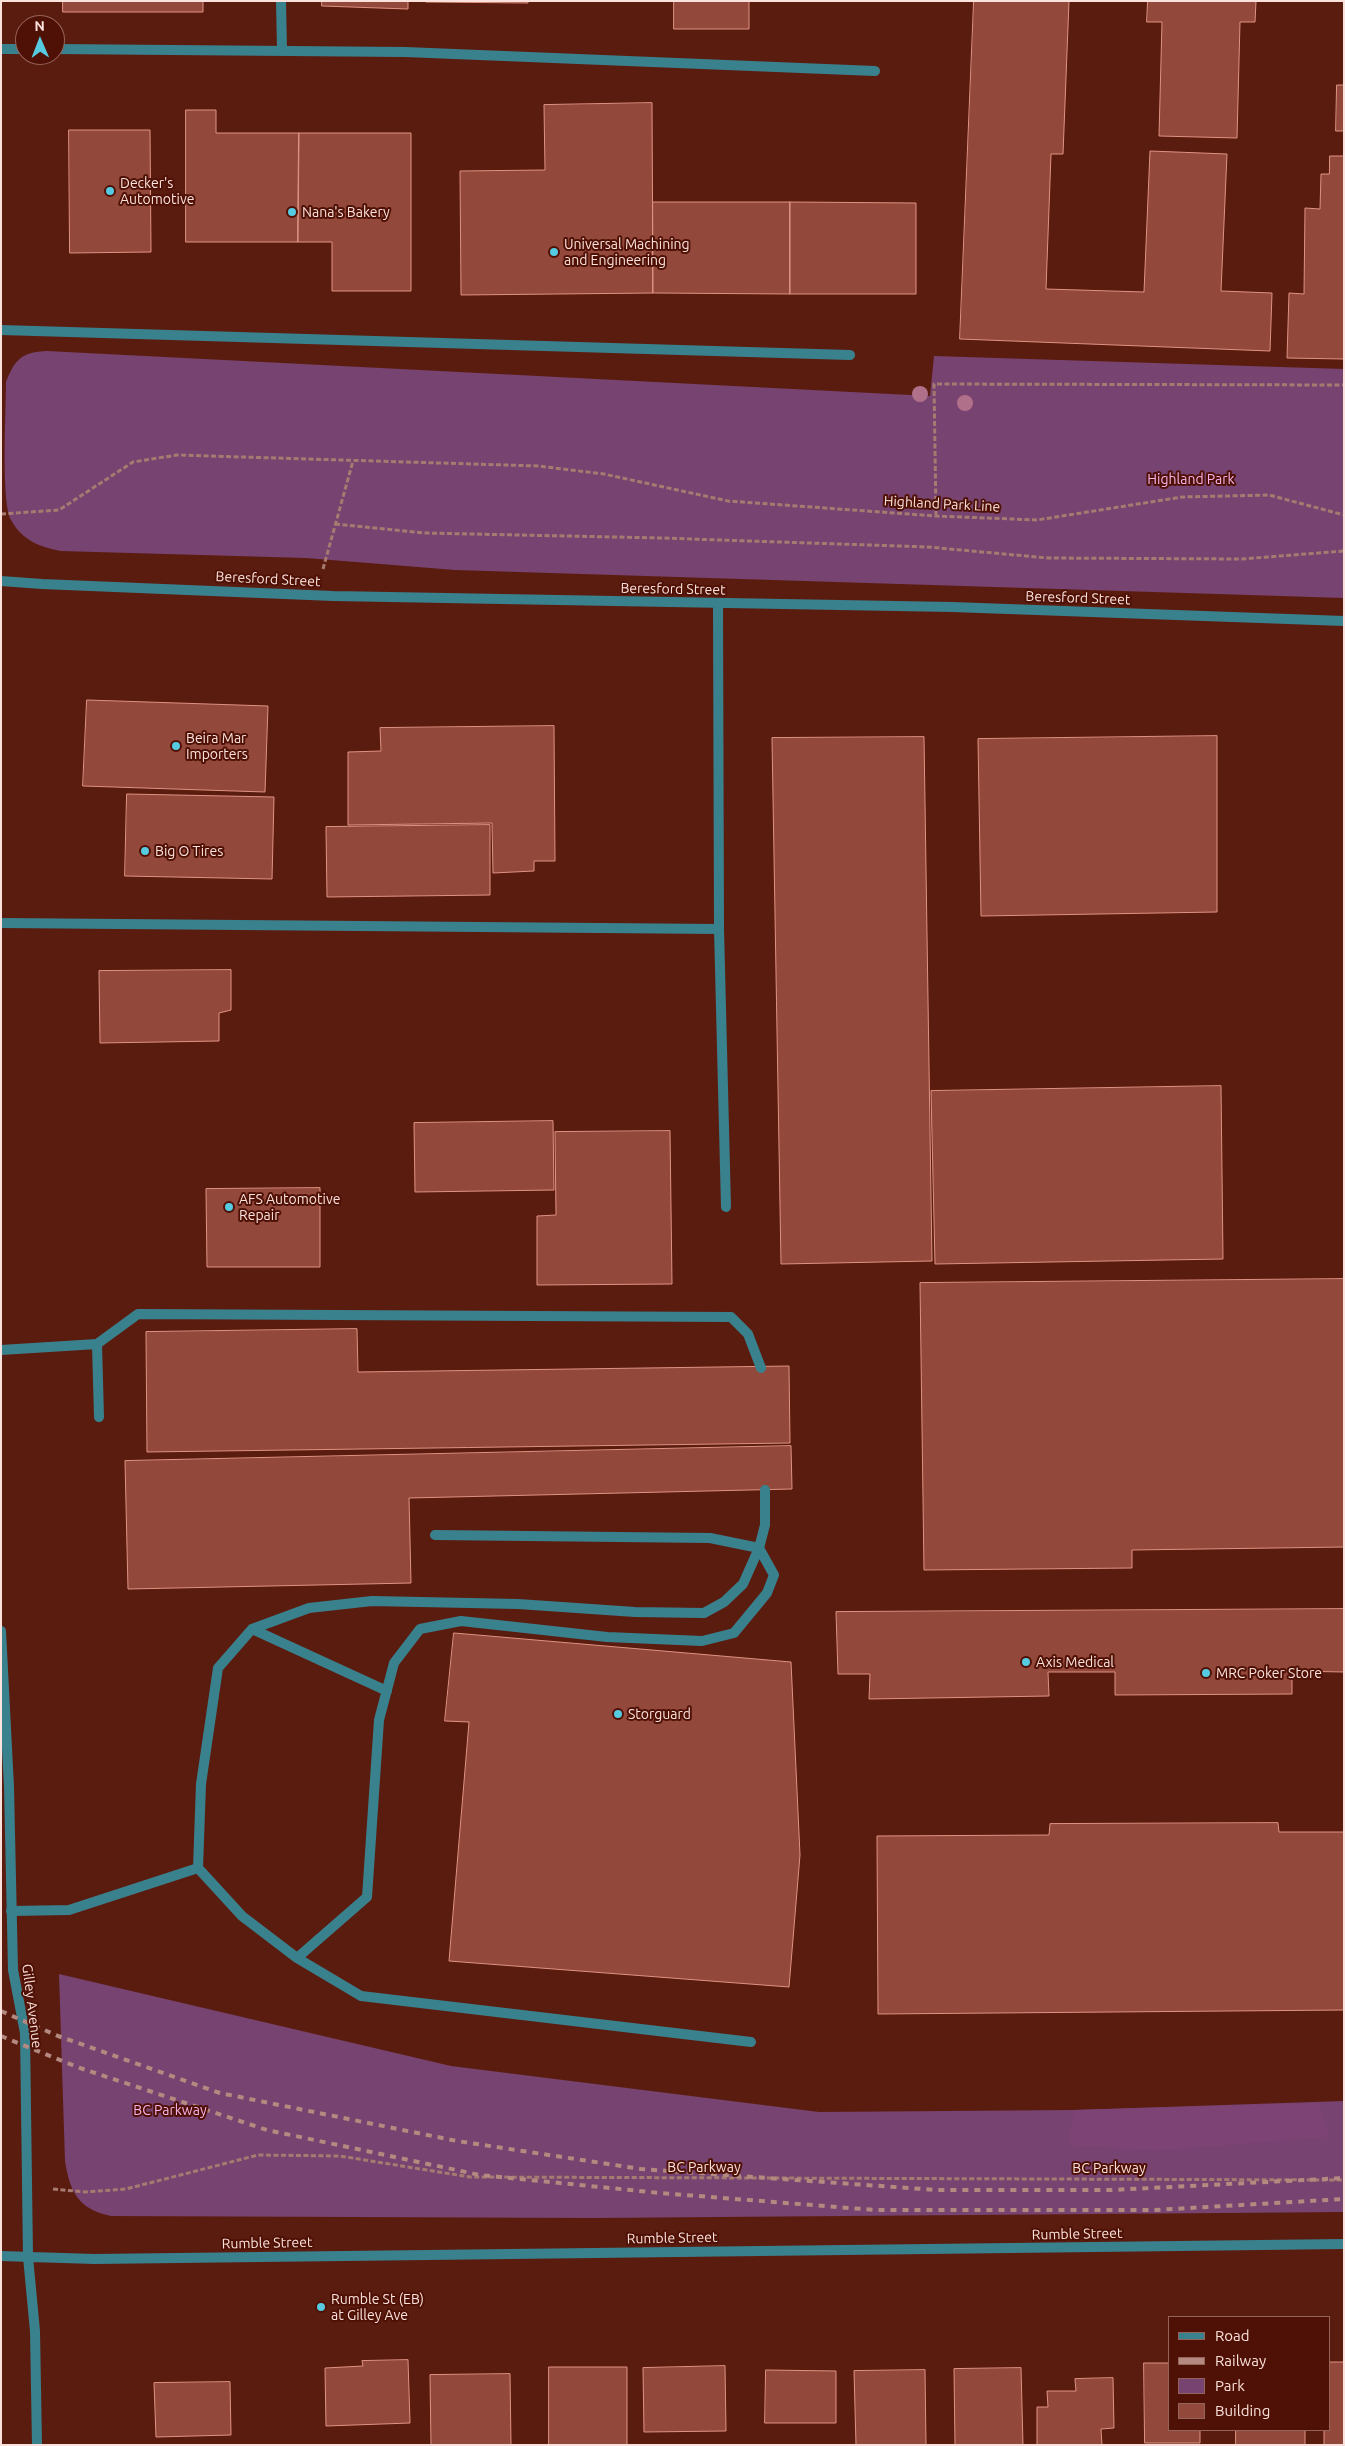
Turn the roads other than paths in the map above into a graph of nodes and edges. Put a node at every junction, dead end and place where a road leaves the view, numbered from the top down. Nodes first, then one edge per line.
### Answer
1 (282, 1) edge
2 (1, 49) edge
3 (15, 49) edge
4 (65, 50) edge
5 (282, 50) junction
6 (875, 71) dead end
7 (1, 330) edge
8 (850, 355) dead end
9 (1, 581) edge
10 (718, 604) junction
11 (1344, 621) edge
12 (1, 923) edge
13 (719, 929) junction
14 (726, 1207) dead end
15 (97, 1344) junction
16 (1, 1350) edge
17 (761, 1368) dead end
18 (100, 1417) dead end
19 (765, 1490) dead end
20 (435, 1535) dead end
21 (759, 1548) junction
22 (252, 1629) junction
23 (1, 1631) edge
24 (2, 1653) edge
25 (387, 1691) junction
26 (198, 1868) junction
27 (11, 1911) junction
28 (297, 1958) junction
29 (752, 2042) dead end
30 (1344, 2244) edge
31 (1, 2256) edge
32 (28, 2257) junction
33 (37, 2445) edge

1 - 5 street
2 - 3 street
4 - 5 street
5 - 6 street
7 - 8 street
9 - 10 street, Beresford Street
10 - 11 street, Beresford Street
10 - 13 street
12 - 13 street
13 - 14 street
15 - 16 street
15 - 17 street
15 - 18 street
19 - 21 street
20 - 21 street
21 - 22 street
21 - 25 street
22 - 25 street
22 - 26 street
23 - 24 street, Gilley Avenue
24 - 27 street, Gilley Avenue
25 - 28 street
26 - 27 street
26 - 28 street
27 - 32 street, Gilley Avenue
28 - 29 street
30 - 32 street, Rumble Street
31 - 32 street, Rumble Street
32 - 33 street, Gilley Avenue

